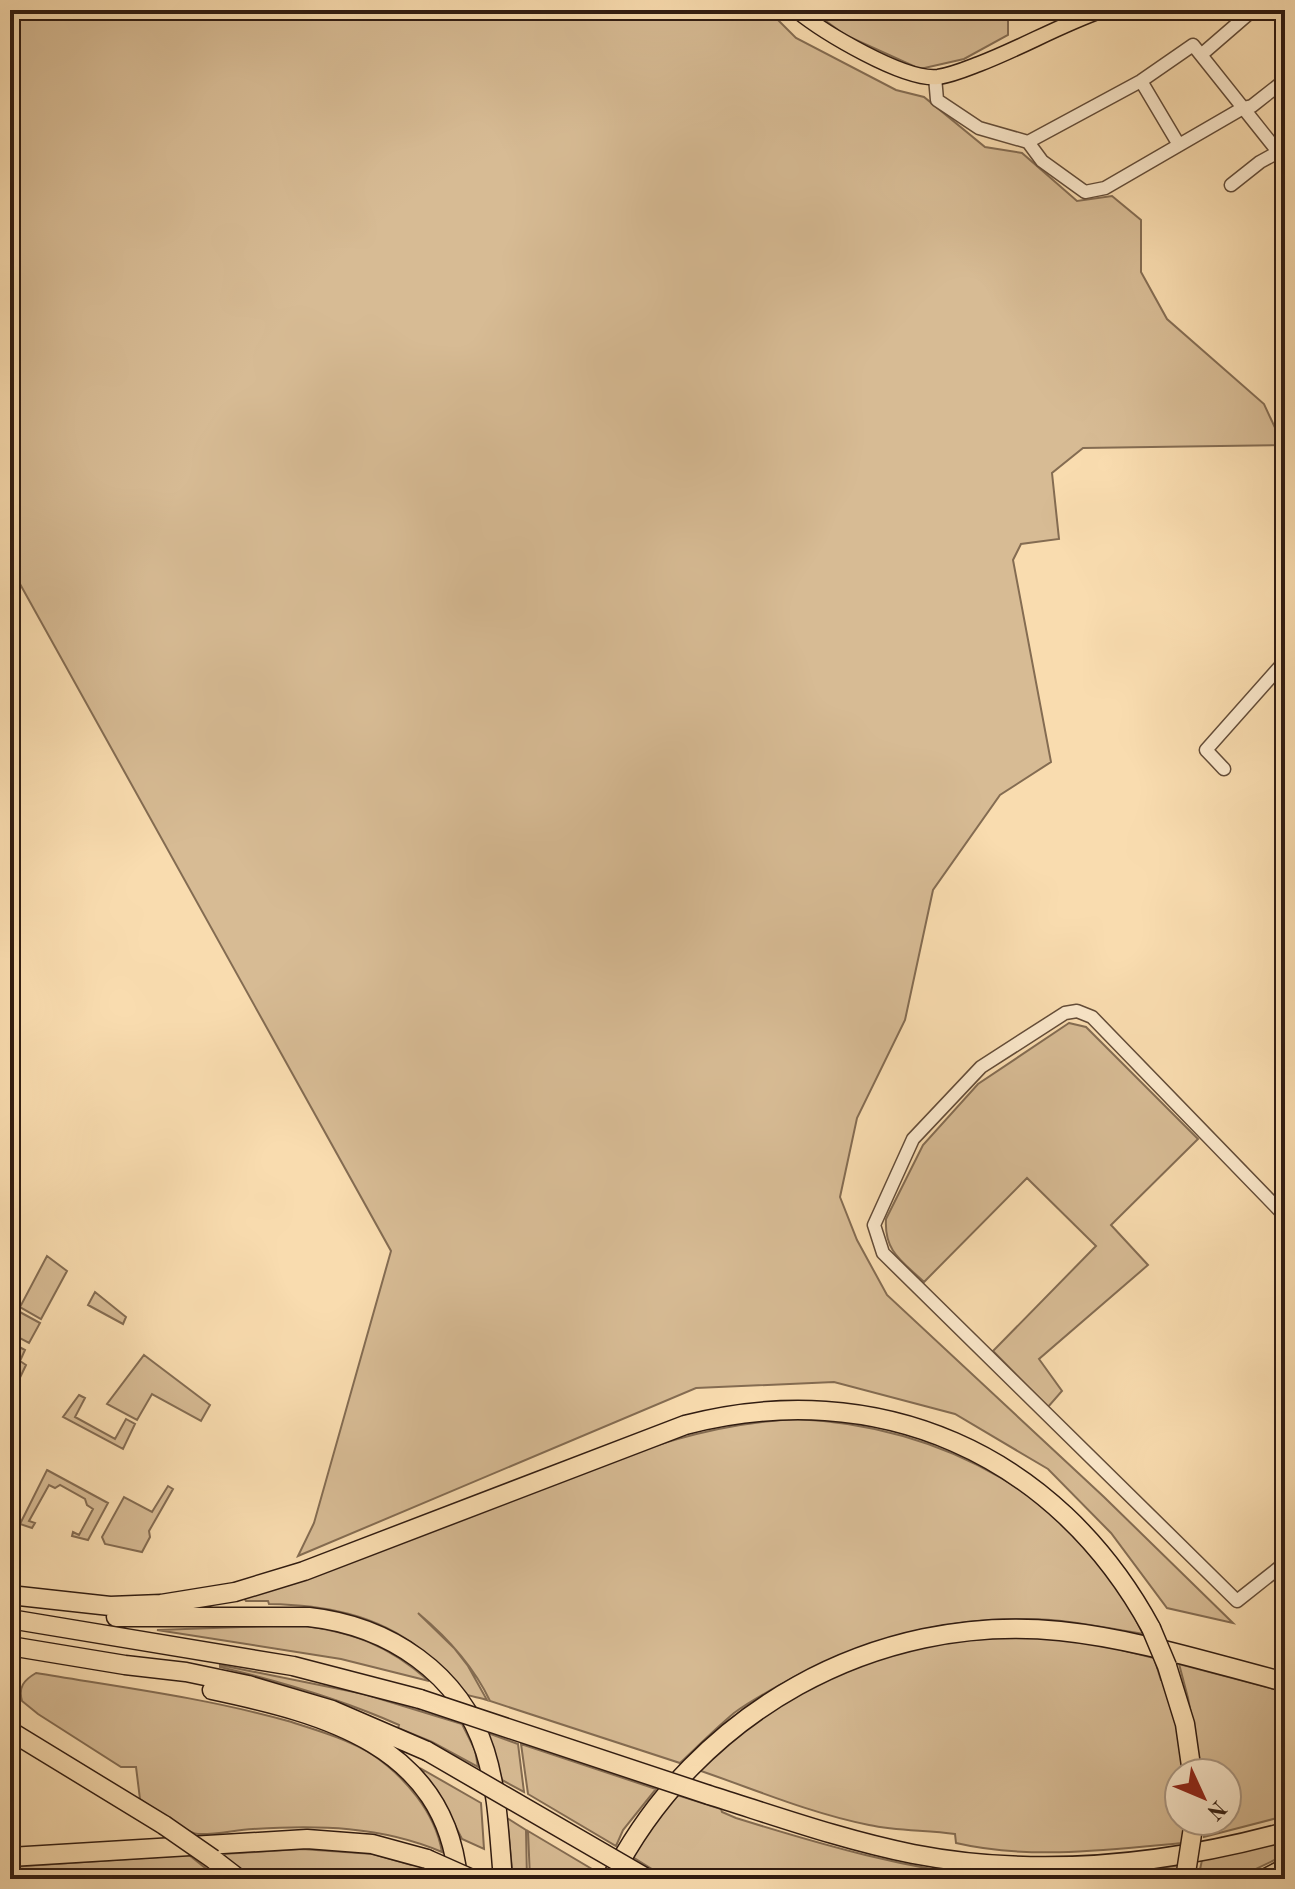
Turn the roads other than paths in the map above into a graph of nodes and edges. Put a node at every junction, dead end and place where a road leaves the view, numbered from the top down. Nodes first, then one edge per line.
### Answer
1 (796, 10) edge
2 (1103, 10) edge
3 (1253, 10) edge
4 (1201, 55) junction
5 (935, 77) junction
6 (1285, 80) edge
7 (1141, 81) junction
8 (1243, 108) junction
9 (1028, 142) junction
10 (1179, 145) junction
11 (1282, 151) edge
12 (1231, 185) dead end
13 (1285, 661) edge
14 (1224, 769) dead end
15 (1285, 1216) edge
16 (1285, 1563) edge
17 (10, 1595) edge
18 (10, 1605) edge
19 (10, 1619) edge
20 (10, 1646) edge
21 (125, 1665) junction
22 (1285, 1682) edge
23 (10, 1731) edge
24 (1190, 1757) edge
25 (1285, 1832) edge
26 (1192, 1837) edge
27 (10, 1857) edge
28 (1285, 1868) edge
29 (239, 1879) edge
30 (458, 1879) edge
31 (472, 1879) edge
32 (503, 1879) edge
33 (611, 1879) edge
34 (648, 1879) edge
35 (1185, 1879) edge
36 (1264, 1879) edge

1 - 5 main road
2 - 5 main road
3 - 4 street
4 - 7 street
4 - 8 street
5 - 9 street
6 - 8 street
7 - 9 street
7 - 10 street
8 - 10 street
8 - 11 street
9 - 10 street
11 - 12 street
13 - 14 street
15 - 16 street
17 - 24 highway, bridge
18 - 32 highway
19 - 25 highway, bridge
20 - 21 highway
21 - 30 highway
21 - 34 highway, bridge
22 - 33 highway
23 - 29 highway, bridge
26 - 35 highway, bridge
27 - 31 highway, bridge
28 - 36 highway

